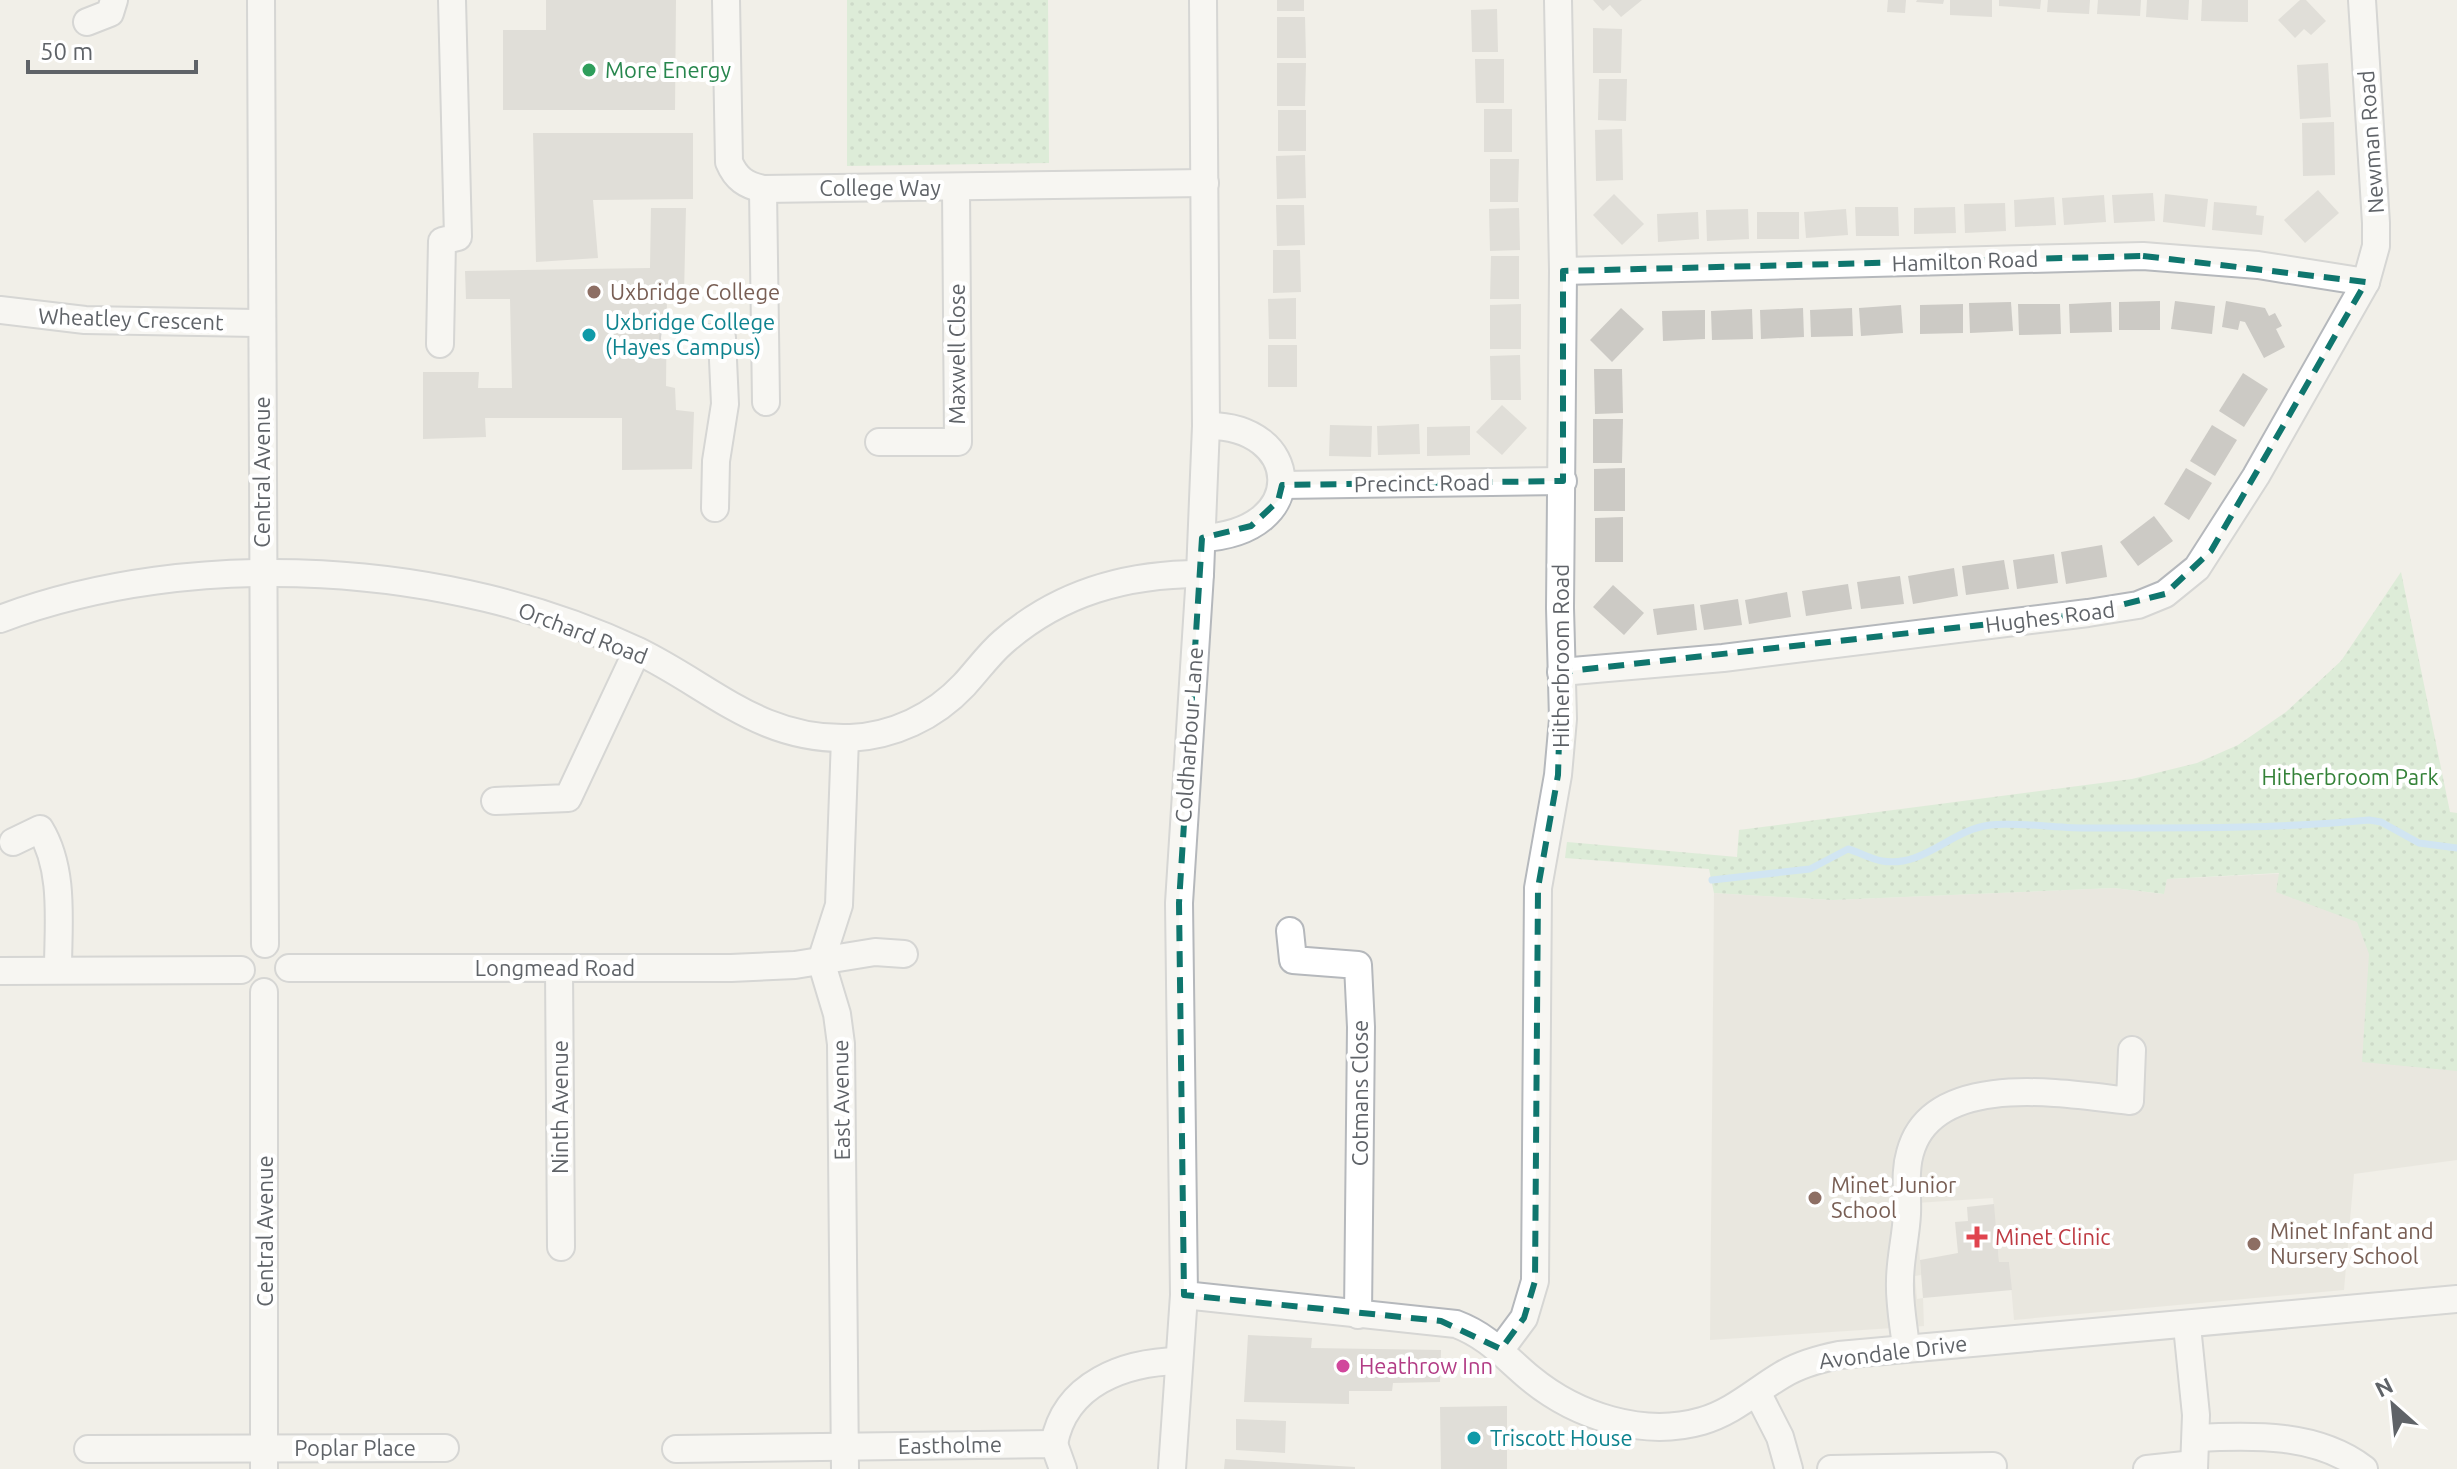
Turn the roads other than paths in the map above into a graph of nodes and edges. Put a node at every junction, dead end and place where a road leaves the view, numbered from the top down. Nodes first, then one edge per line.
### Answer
1 (114, 0) edge
2 (261, 0) edge
3 (452, 0) edge
4 (726, 0) edge
5 (1203, 0) edge
6 (1558, 0) edge
7 (2362, 0) edge
8 (87, 22) dead end
9 (1205, 183) junction
10 (956, 188) junction
11 (763, 189) junction
12 (1563, 271) junction
13 (2366, 282) junction
14 (0, 310) edge
15 (262, 323) junction
16 (674, 338) dead end
17 (440, 344) dead end
18 (725, 381) junction
19 (1206, 426) junction
20 (879, 442) dead end
21 (1563, 481) junction
22 (1282, 485) junction
23 (715, 508) dead end
24 (1202, 538) junction
25 (1200, 574) junction
26 (263, 575) junction
27 (0, 619) edge
28 (637, 651) junction
29 (1561, 672) junction
30 (845, 738) junction
31 (495, 801) dead end
32 (13, 842) dead end
33 (1290, 931) dead end
34 (265, 944) junction
35 (904, 954) dead end
36 (821, 961) junction
37 (289, 968) junction
38 (559, 968) junction
39 (58, 970) junction
40 (241, 970) junction
41 (0, 971) edge
42 (264, 992) junction
43 (2132, 1050) dead end
44 (561, 1247) dead end
45 (1184, 1295) junction
46 (2457, 1299) edge
47 (1358, 1315) junction
48 (2187, 1326) junction
49 (1906, 1348) junction
50 (1501, 1349) junction
51 (1179, 1361) junction
52 (1757, 1392) junction
53 (1054, 1444) junction
54 (445, 1448) dead end
55 (88, 1449) dead end
56 (676, 1449) dead end
57 (845, 1457) edge
58 (2195, 1457) edge
59 (264, 1459) edge
60 (1993, 1466) dead end
61 (1966, 1468) edge
62 (1063, 1469) edge
63 (1172, 1469) edge
64 (1789, 1469) edge
65 (1831, 1469) edge
66 (2147, 1469) edge
67 (2364, 1469) edge

1 - 8 street
2 - 15 street, Central Avenue
3 - 17 street
4 - 11 street
5 - 9 street, Coldharbour Lane
6 - 12 street, Hitherbroom Road
7 - 13 street, Newman Road
9 - 10 street, College Way
9 - 19 street, Coldharbour Lane
10 - 11 street, College Way
10 - 20 street, Maxwell Close
11 - 18 street
12 - 13 street, Hamilton Road
12 - 21 street, Hitherbroom Road
13 - 29 street, Hughes Road
14 - 15 street, Wheatley Crescent
15 - 26 street, Central Avenue
16 - 18 street
18 - 23 street
19 - 22 street
19 - 24 street, Coldharbour Lane
21 - 22 street, Precinct Road
21 - 29 street, Hitherbroom Road
22 - 24 street
24 - 25 street, Coldharbour Lane
25 - 30 street, Orchard Road
25 - 45 street, Coldharbour Lane
26 - 27 street, Orchard Road
26 - 28 street, Orchard Road
26 - 34 street, Central Avenue
28 - 30 street, Orchard Road
28 - 31 street
29 - 50 street, Hitherbroom Road
30 - 36 street
32 - 39 street
33 - 47 street, Cotmans Close
34 - 37 street
34 - 40 street
35 - 36 street, Longmead Road
36 - 38 street, Longmead Road
36 - 57 street, East Avenue
37 - 38 street, Longmead Road
37 - 42 street
38 - 44 street, Ninth Avenue
39 - 40 street
39 - 41 street
40 - 42 street
42 - 59 street, Central Avenue
43 - 49 street
45 - 47 street, Avondale Drive
45 - 51 street, Coldharbour Lane
46 - 48 street, Avondale Drive
47 - 50 street, Avondale Drive
48 - 49 street, Avondale Drive
48 - 58 street
49 - 52 street, Avondale Drive
50 - 52 street, Avondale Drive
51 - 53 street
51 - 63 street, Coldharbour Lane
52 - 64 street
53 - 57 street, Eastholme
53 - 62 street
54 - 59 street, Poplar Place
55 - 59 street, Poplar Place
56 - 57 street, Eastholme
58 - 66 street
58 - 67 street
60 - 61 street
61 - 65 street

